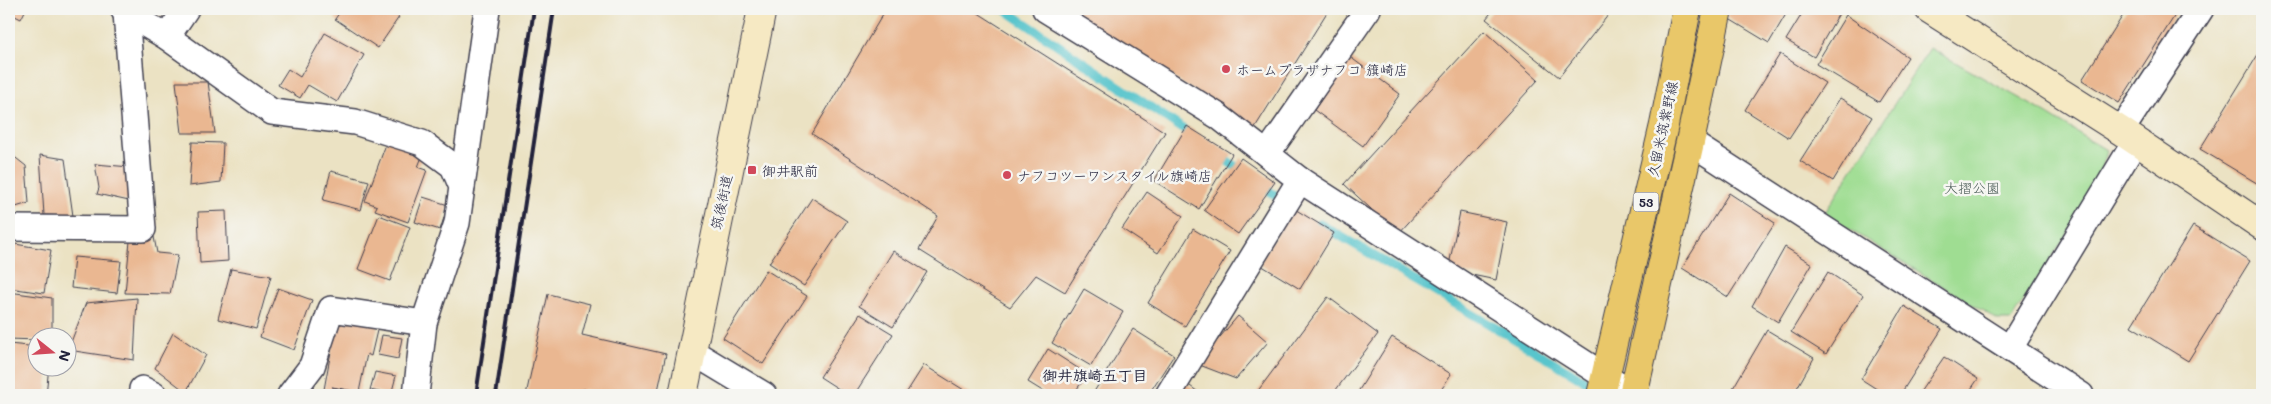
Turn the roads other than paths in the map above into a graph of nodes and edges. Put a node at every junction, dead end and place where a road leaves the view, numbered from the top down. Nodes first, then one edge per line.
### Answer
1 (186, 9) edge
2 (487, 9) edge
3 (762, 9) edge
4 (1045, 9) edge
5 (1368, 9) edge
6 (1687, 9) edge
7 (1718, 9) edge
8 (1930, 9) edge
9 (2201, 9) edge
10 (124, 11) edge
11 (167, 37) junction
12 (2128, 137) junction
13 (1690, 142) junction
14 (1267, 154) junction
15 (1300, 180) junction
16 (462, 187) junction
17 (2262, 226) edge
18 (9, 228) edge
19 (424, 322) junction
20 (2010, 348) junction
21 (691, 351) junction
22 (1603, 386) edge
23 (290, 395) edge
24 (416, 395) edge
25 (683, 395) edge
26 (764, 395) edge
27 (1168, 395) edge
28 (1633, 395) edge
29 (2081, 395) edge

1 - 11 street
2 - 16 street
3 - 21 street, 筑後街道
4 - 14 street
5 - 14 street
6 - 22 main road, 久留米筑紫野線 / 53
7 - 13 main road, 53
8 - 12 street
9 - 12 street
10 - 11 street
10 - 18 street
11 - 16 street
12 - 17 street
12 - 20 street
13 - 20 street
13 - 28 main road, 53
14 - 15 street
15 - 22 street
15 - 27 street
16 - 19 street
19 - 23 street
19 - 24 street
20 - 29 street
21 - 25 street, 筑後街道
21 - 26 street
22 - 28 street

